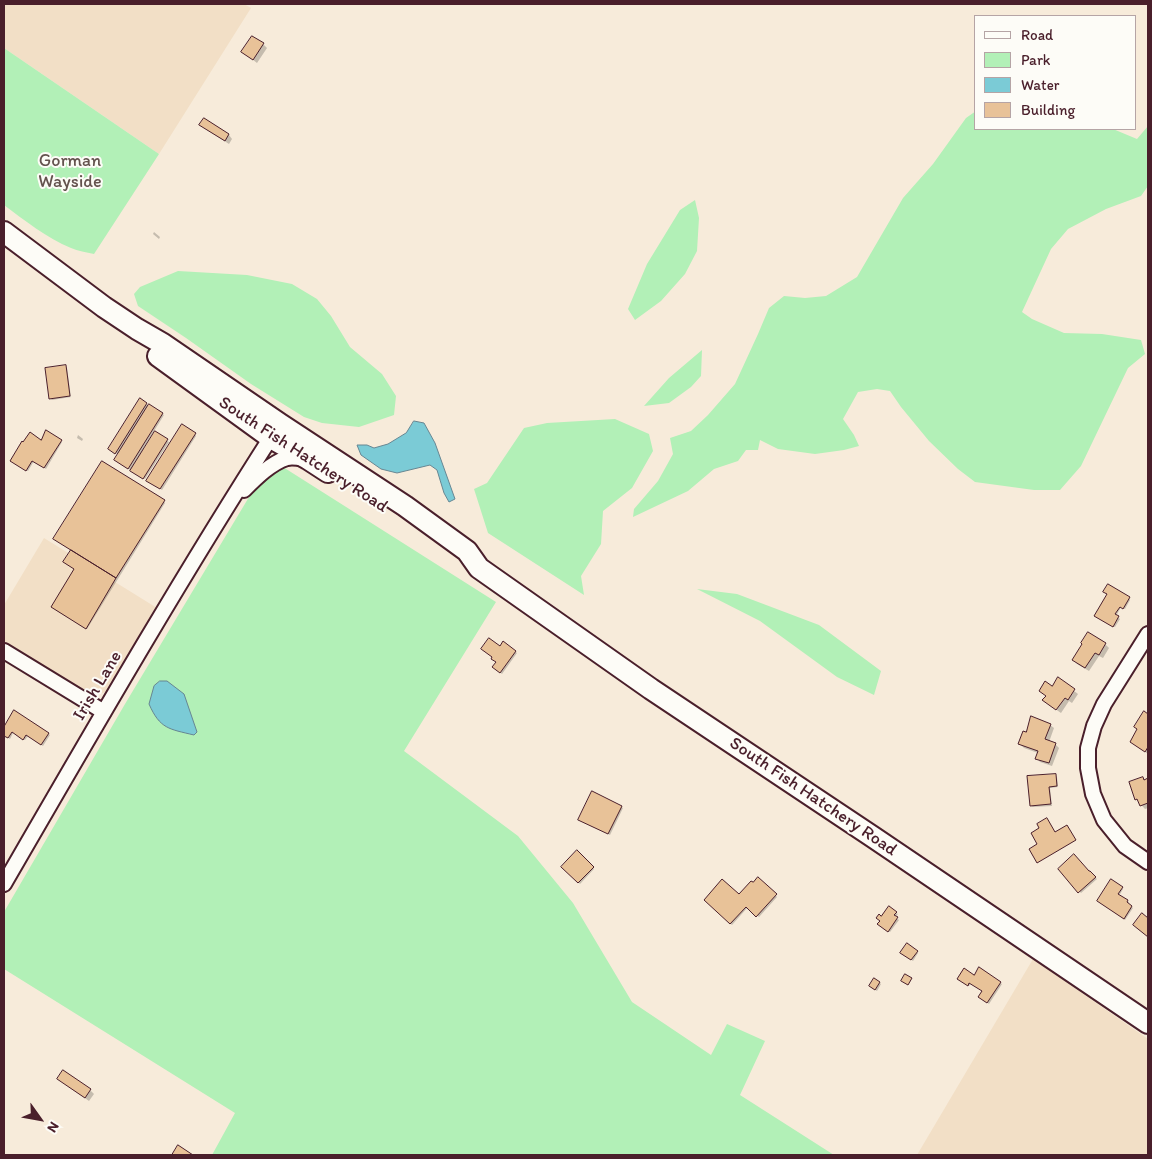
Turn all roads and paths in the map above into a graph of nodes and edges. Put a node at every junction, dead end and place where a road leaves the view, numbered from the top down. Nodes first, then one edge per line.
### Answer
1 (4, 232) edge
2 (275, 431) junction
3 (308, 459) junction
4 (226, 508) junction
5 (479, 568) junction
6 (1148, 634) edge
7 (4, 651) edge
8 (104, 712) junction
9 (1148, 862) edge
10 (4, 884) edge
11 (1148, 1023) edge

1 - 2 main road, South Fish Hatchery Road
2 - 3 main road, South Fish Hatchery Road
2 - 4 street, Irish Lane
2 - 5 main road, South Fish Hatchery Road
3 - 4 street, Irish Lane
3 - 5 main road, South Fish Hatchery Road
4 - 8 street, Irish Lane
5 - 11 main road, South Fish Hatchery Road
6 - 9 street
7 - 8 street
8 - 10 street, Irish Lane

